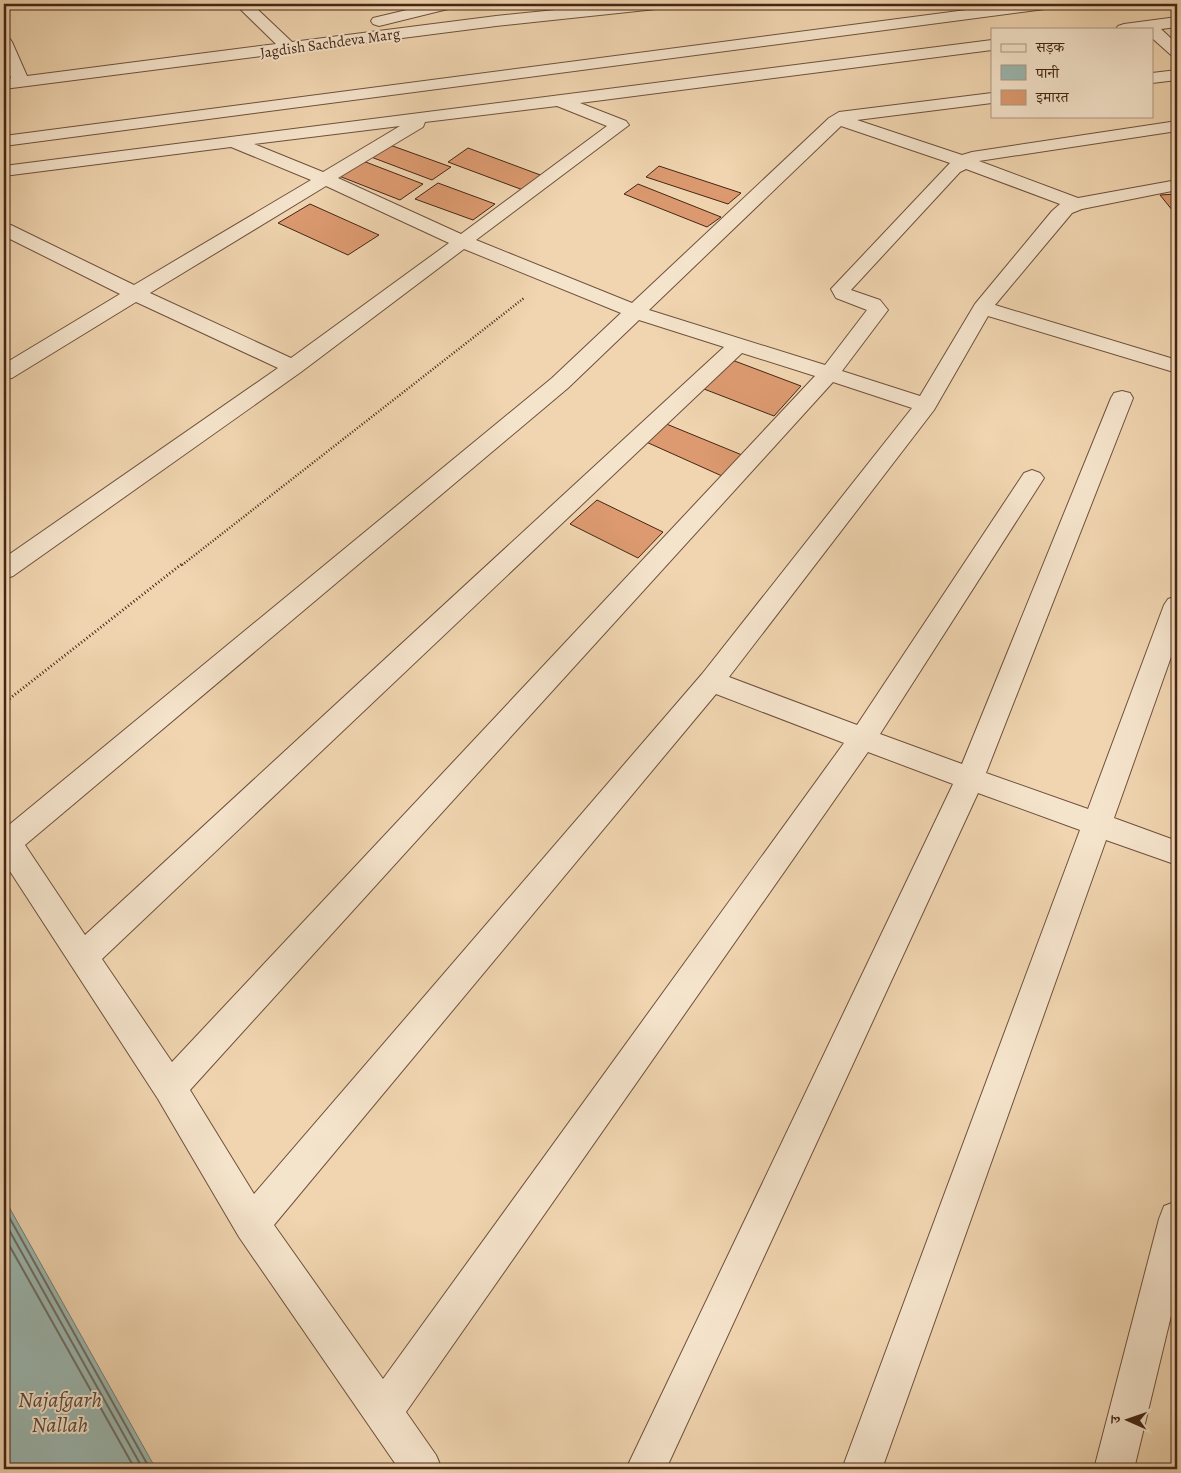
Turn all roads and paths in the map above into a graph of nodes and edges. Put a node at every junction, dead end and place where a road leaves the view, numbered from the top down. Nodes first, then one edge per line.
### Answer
1 (8, 4) edge
2 (244, 4) edge
3 (451, 4) edge
4 (656, 4) edge
5 (1045, 4) edge
6 (4, 6) edge
7 (1177, 22) edge
8 (1149, 26) joint
9 (1132, 28) edge
10 (1154, 31) edge
11 (4, 42) edge
12 (285, 44) junction
13 (991, 45) edge
14 (1177, 52) edge
15 (243, 54) junction
16 (1177, 75) edge
17 (1154, 78) edge
18 (21, 82) junction
19 (4, 84) edge
20 (991, 98) edge
21 (559, 100) junction
22 (426, 117) junction
23 (839, 119) junction
24 (1177, 126) edge
25 (4, 141) edge
26 (232, 142) junction
27 (962, 161) junction
28 (4, 171) edge
29 (324, 178) junction
30 (1177, 185) edge
31 (1077, 204) junction
32 (4, 229) edge
33 (461, 241) junction
34 (550, 277) junction
35 (136, 294) junction
36 (982, 308) junction
37 (636, 312) junction
38 (738, 344) junction
39 (1177, 366) edge
40 (293, 367) junction
41 (4, 373) edge
42 (830, 373) junction
43 (1122, 398) dead end
44 (926, 405) junction
45 (1032, 478) dead end
46 (4, 570) edge
47 (1177, 605) edge
48 (711, 681) junction
49 (4, 703) edge
50 (864, 738) junction
51 (970, 778) junction
52 (1098, 823) junction
53 (5, 841) edge
54 (1177, 853) edge
55 (83, 957) junction
56 (170, 1088) junction
57 (1177, 1219) edge
58 (252, 1224) junction
59 (382, 1413) junction
60 (422, 1469) edge
61 (646, 1469) edge
62 (862, 1469) edge
63 (1114, 1469) edge

1 - 6 street
2 - 12 street
3 - 12 street
4 - 15 street, Jagdish Sachdeva Marg
5 - 25 street
7 - 8 street
8 - 9 street
10 - 14 street
11 - 18 street
12 - 15 street
13 - 21 street
15 - 18 street, Jagdish Sachdeva Marg
16 - 17 street
18 - 19 street, Jagdish Sachdeva Marg
20 - 23 street
21 - 22 street
21 - 33 street
22 - 26 street
22 - 29 street
23 - 27 street
23 - 37 street
24 - 27 street
26 - 28 street
26 - 29 street
27 - 31 street
27 - 42 street
29 - 33 street
29 - 35 street
30 - 31 street
31 - 36 street
32 - 35 street
33 - 34 street
33 - 40 street
34 - 37 street
34 - 49 path
35 - 40 street
35 - 41 street
36 - 39 street
36 - 44 street
37 - 38 street
37 - 53 street
38 - 42 street
38 - 55 street
40 - 46 street
42 - 44 street
42 - 56 street
43 - 51 street
44 - 48 street
45 - 50 street
47 - 52 street
48 - 50 street
48 - 58 street
50 - 51 street
50 - 59 street
51 - 52 street
51 - 61 street
52 - 54 street
52 - 62 street
53 - 55 street
55 - 56 street
56 - 58 street
57 - 63 street
58 - 59 street
59 - 60 street

